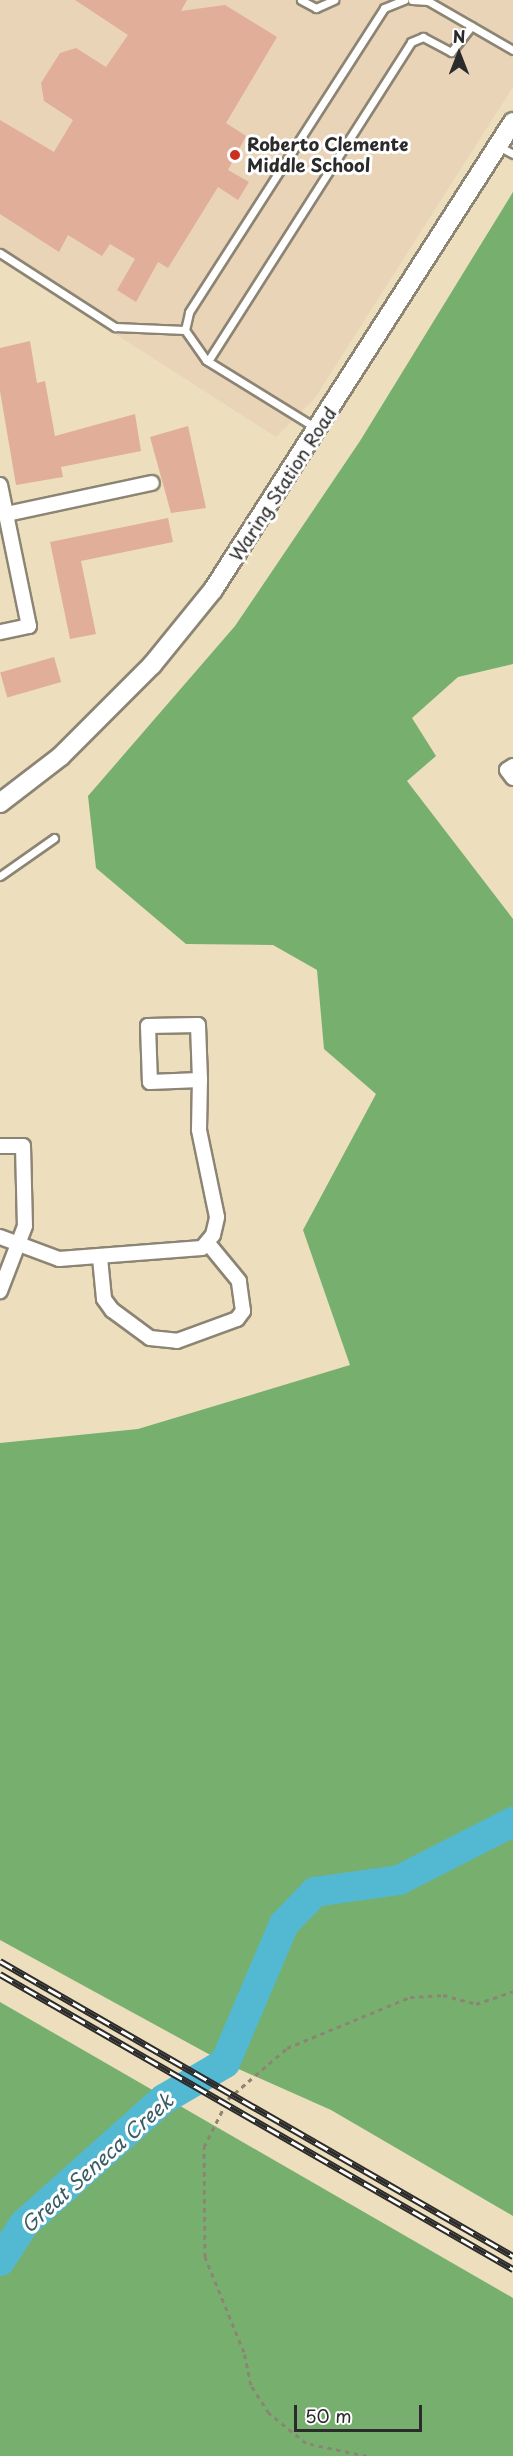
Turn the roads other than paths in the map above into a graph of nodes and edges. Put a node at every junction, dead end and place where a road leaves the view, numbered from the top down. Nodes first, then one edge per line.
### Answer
1 (301, 0) edge
2 (334, 0) edge
3 (404, 0) edge
4 (412, 0) edge
5 (471, 26) junction
6 (513, 50) edge
7 (513, 122) edge
8 (505, 150) edge
9 (0, 253) edge
10 (185, 330) junction
11 (208, 361) junction
12 (319, 429) junction
13 (152, 483) dead end
14 (0, 485) edge
15 (7, 514) junction
16 (0, 632) edge
17 (513, 766) edge
18 (513, 778) edge
19 (0, 803) edge
20 (54, 838) dead end
21 (0, 876) edge
22 (200, 1080) junction
23 (0, 1146) edge
24 (0, 1237) edge
25 (207, 1242) junction
26 (18, 1248) junction
27 (100, 1258) junction
28 (0, 1291) edge

1 - 2 lane
3 - 10 lane
4 - 5 lane
5 - 6 lane
5 - 11 lane
7 - 8 street, Waring Station Road
8 - 12 street, Waring Station Road
9 - 10 lane
10 - 11 lane
11 - 12 lane
12 - 19 street, Waring Station Road
13 - 15 street
14 - 15 street
15 - 16 street
17 - 18 street
20 - 21 lane
22 - 22 street
22 - 25 street
23 - 26 street
24 - 26 street
25 - 27 street
25 - 27 street
26 - 27 street
26 - 28 street

